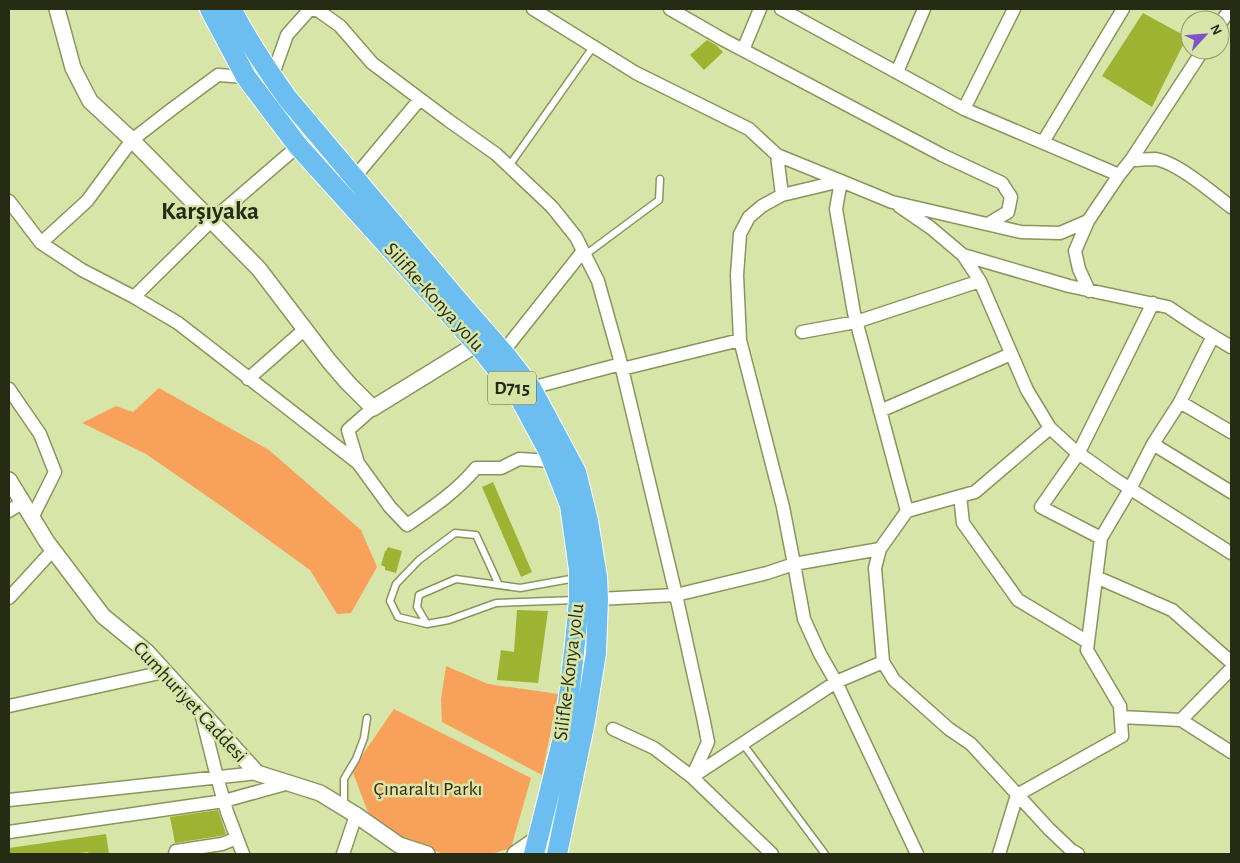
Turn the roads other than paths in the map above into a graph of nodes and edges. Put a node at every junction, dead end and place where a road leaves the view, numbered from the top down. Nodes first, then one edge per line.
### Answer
1 (57, 9) edge
2 (210, 9) edge
3 (231, 9) edge
4 (309, 9) edge
5 (532, 9) edge
6 (670, 9) edge
7 (760, 9) edge
8 (781, 9) edge
9 (924, 9) edge
10 (1014, 9) edge
11 (1124, 9) edge
12 (593, 47) junction
13 (743, 50) junction
14 (1196, 60) edge
15 (896, 72) junction
16 (246, 77) junction
17 (272, 77) junction
18 (420, 99) junction
19 (964, 109) junction
20 (132, 140) junction
21 (1043, 142) junction
22 (298, 146) junction
23 (776, 155) junction
24 (1131, 160) junction
25 (509, 167) junction
26 (1119, 175) junction
27 (354, 178) junction
28 (660, 179) dead end
29 (841, 180) junction
30 (782, 195) junction
31 (9, 201) edge
32 (892, 202) junction
33 (1231, 207) edge
34 (211, 221) junction
35 (1088, 221) junction
36 (988, 224) junction
37 (41, 243) junction
38 (584, 253) junction
39 (963, 255) junction
40 (980, 281) junction
41 (1089, 290) junction
42 (134, 297) junction
43 (1153, 303) junction
44 (856, 322) junction
45 (305, 329) junction
46 (802, 332) dead end
47 (1213, 336) junction
48 (483, 340) junction
49 (740, 340) junction
50 (1231, 347) edge
51 (503, 352) junction
52 (1011, 354) junction
53 (622, 367) junction
54 (248, 379) junction
55 (531, 388) junction
56 (9, 389) edge
57 (1180, 402) junction
58 (372, 408) junction
59 (880, 411) junction
60 (1050, 428) junction
61 (1231, 432) edge
62 (1153, 444) junction
63 (1078, 454) junction
64 (553, 461) junction
65 (358, 463) junction
66 (9, 480) edge
67 (1130, 489) junction
68 (1231, 492) edge
69 (960, 496) junction
70 (23, 502) junction
71 (907, 511) junction
72 (9, 512) edge
73 (32, 518) junction
74 (1101, 538) junction
75 (880, 549) junction
76 (53, 550) junction
77 (1231, 553) edge
78 (794, 564) junction
79 (588, 577) junction
80 (1096, 577) junction
81 (498, 585) junction
82 (676, 595) junction
83 (9, 598) edge
84 (588, 600) junction
85 (428, 624) junction
86 (1088, 642) junction
87 (883, 662) junction
88 (1231, 662) edge
89 (1231, 669) edge
90 (164, 672) junction
91 (836, 682) junction
92 (9, 706) edge
93 (200, 709) junction
94 (1121, 717) junction
95 (367, 718) dead end
96 (1181, 720) junction
97 (613, 728) dead end
98 (743, 744) junction
99 (1231, 752) edge
100 (257, 773) junction
101 (217, 777) junction
102 (692, 777) junction
103 (289, 783) junction
104 (1016, 795) junction
105 (9, 800) edge
106 (224, 801) junction
107 (350, 811) junction
108 (9, 832) edge
109 (237, 838) junction
110 (536, 846) edge
111 (175, 854) edge
112 (243, 854) edge
113 (343, 854) edge
114 (427, 854) edge
115 (515, 854) edge
116 (557, 854) edge
117 (772, 854) edge
118 (825, 854) edge
119 (917, 854) edge
120 (999, 854) edge
121 (1078, 854) edge

1 - 20 street
2 - 16 highway, Silifke-Konya yolu / D715
3 - 17 highway, Silifke-Konya yolu / D715
4 - 17 street
4 - 18 street
5 - 12 street
6 - 13 street
7 - 13 street
8 - 15 street
9 - 15 street
10 - 19 street
11 - 21 street
12 - 23 street
12 - 25 lane
13 - 36 street
14 - 24 street
15 - 19 street
16 - 20 street
16 - 22 highway, Silifke-Konya yolu / D715
17 - 27 highway, Silifke-Konya yolu / D715
18 - 25 street
18 - 27 street
19 - 21 street
20 - 34 street
20 - 37 street
21 - 26 street
22 - 34 street
22 - 48 highway, Silifke-Konya yolu / D715
23 - 29 street
23 - 30 street
24 - 26 street
24 - 33 street
25 - 38 street
26 - 35 street
27 - 48 highway, Silifke-Konya yolu / D715
28 - 38 lane
29 - 30 street
29 - 32 street
29 - 44 street
30 - 49 street
31 - 37 street
32 - 36 street
32 - 39 street
34 - 42 street
34 - 45 street
35 - 36 street
35 - 41 street
37 - 42 street
38 - 51 street
38 - 53 street
39 - 40 street
39 - 41 street
40 - 44 street
40 - 52 street
41 - 43 street
42 - 54 street
43 - 47 street
43 - 63 street
44 - 46 street
44 - 59 street
45 - 54 street
45 - 58 street
47 - 50 street
47 - 57 street
48 - 51 highway, Silifke-Konya yolu / D715
48 - 58 street
48 - 64 highway, Silifke-Konya yolu / D715
49 - 53 street
49 - 78 street
51 - 55 highway, Silifke-Konya yolu / D715
52 - 59 street
52 - 60 street
53 - 55 street
53 - 82 street
54 - 65 street
55 - 79 highway, Silifke-Konya yolu / D715
56 - 73 street
57 - 61 street
57 - 62 street
58 - 65 street
59 - 71 street
60 - 63 street
60 - 69 street
62 - 67 street
62 - 68 street
63 - 67 street
63 - 74 street
64 - 65 street
64 - 79 highway, Silifke-Konya yolu / D715
66 - 70 street, Cumhuriyet Caddesi
67 - 74 street
67 - 77 street
69 - 71 street
69 - 86 street
70 - 72 street
70 - 73 street, Cumhuriyet Caddesi
71 - 75 street
73 - 76 street, Cumhuriyet Caddesi
74 - 80 street
75 - 78 street
75 - 87 street
76 - 83 street
76 - 90 street, Cumhuriyet Caddesi
78 - 82 street
78 - 91 street
79 - 81 lane
79 - 84 highway, Silifke-Konya yolu / D715
80 - 86 street
80 - 88 street
81 - 85 lane
81 - 85 lane
82 - 84 street
82 - 102 street
84 - 85 lane
84 - 110 highway, Silifke-Konya yolu / D715
84 - 116 highway, Silifke-Konya yolu / D715
86 - 94 street
87 - 91 street
87 - 104 street
89 - 96 street
90 - 92 street
90 - 93 street, Cumhuriyet Caddesi
91 - 98 street
91 - 119 street
93 - 100 street, Cumhuriyet Caddesi
93 - 101 street
94 - 96 street
94 - 104 street
95 - 107 lane
96 - 99 street
97 - 102 street
98 - 102 street
98 - 118 lane
100 - 101 street
100 - 103 street, Cumhuriyet Caddesi
101 - 105 street
101 - 106 street
102 - 117 street
103 - 106 street
103 - 107 street, Cumhuriyet Caddesi
104 - 120 street
104 - 121 street
106 - 108 street
106 - 109 street
107 - 113 street
107 - 114 street, Cumhuriyet Caddesi
109 - 111 street
109 - 112 street
110 - 115 street

